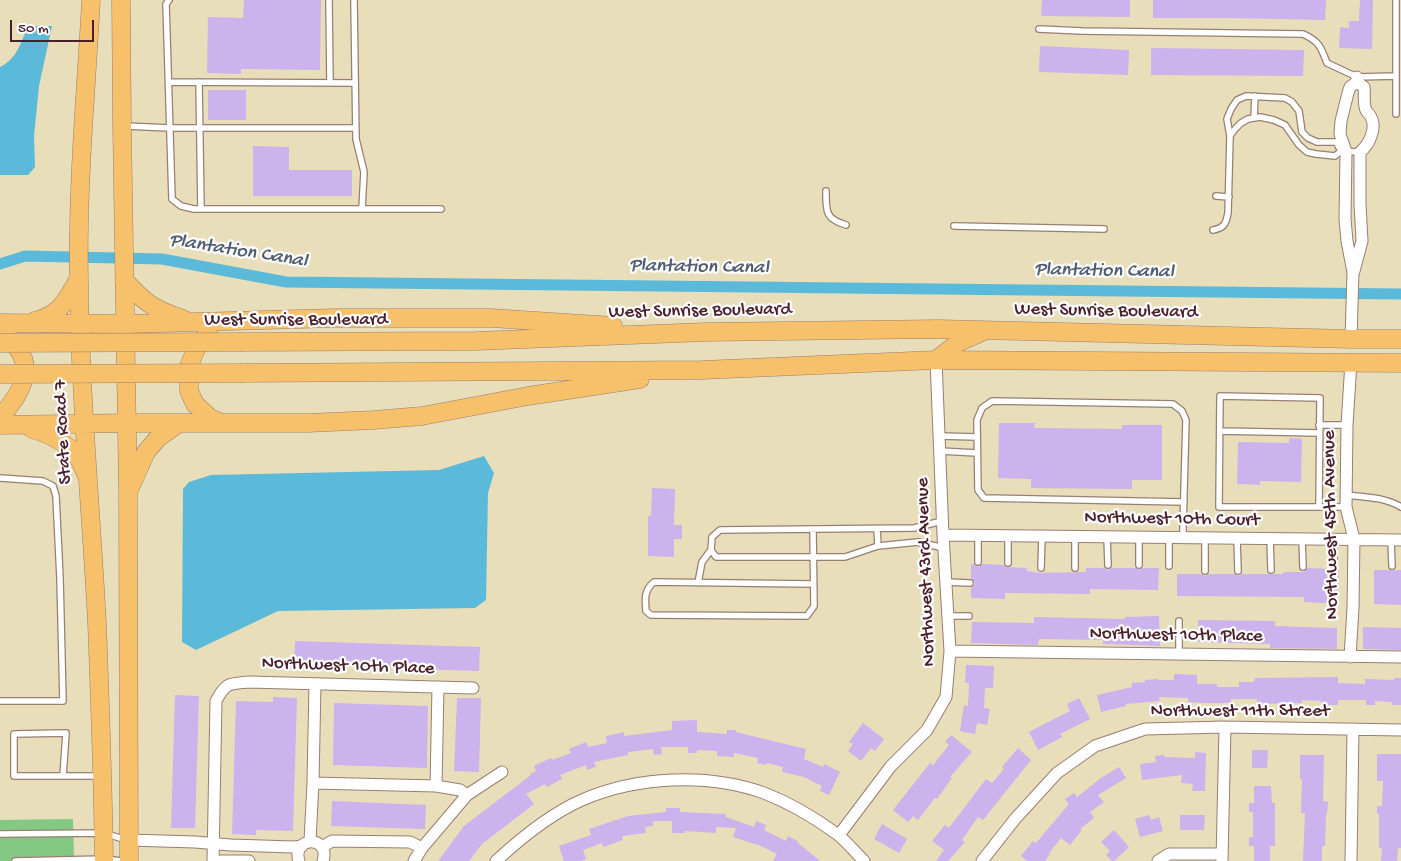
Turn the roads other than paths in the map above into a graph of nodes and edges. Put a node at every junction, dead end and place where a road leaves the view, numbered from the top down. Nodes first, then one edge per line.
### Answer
1 (91, 0) edge
2 (121, 0) edge
3 (169, 0) edge
4 (329, 0) edge
5 (354, 0) edge
6 (1396, 0) edge
7 (1039, 29) dead end
8 (1396, 76) junction
9 (1357, 80) junction
10 (168, 82) junction
11 (199, 82) junction
12 (330, 83) junction
13 (354, 83) junction
14 (1255, 96) junction
15 (1345, 109) junction
16 (1365, 109) junction
17 (1396, 114) dead end
18 (1254, 118) junction
19 (122, 126) junction
20 (170, 128) junction
21 (200, 128) junction
22 (356, 128) junction
23 (1230, 136) junction
24 (1344, 152) junction
25 (1360, 152) junction
26 (826, 192) dead end
27 (1216, 196) dead end
28 (1229, 197) junction
29 (201, 209) junction
30 (362, 209) junction
31 (441, 210) dead end
32 (846, 225) dead end
33 (954, 226) dead end
34 (1104, 228) dead end
35 (1213, 230) dead end
36 (1353, 272) junction
37 (78, 280) junction
38 (124, 280) junction
39 (236, 320) junction
40 (192, 322) junction
41 (0, 323) edge
42 (26, 324) junction
43 (80, 324) junction
44 (126, 324) junction
45 (985, 330) junction
46 (0, 332) edge
47 (706, 332) junction
48 (1351, 339) junction
49 (1393, 339) edge
50 (0, 343) edge
51 (936, 360) junction
52 (1327, 362) junction
53 (1351, 362) junction
54 (1401, 362) edge
55 (702, 370) junction
56 (0, 374) edge
57 (0, 416) edge
58 (127, 423) junction
59 (179, 423) junction
60 (222, 423) junction
61 (84, 424) junction
62 (0, 425) edge
63 (1319, 425) junction
64 (1347, 425) junction
65 (21, 426) junction
66 (1220, 431) junction
67 (1319, 433) junction
68 (939, 436) junction
69 (977, 436) junction
70 (940, 451) junction
71 (977, 452) junction
72 (88, 476) junction
73 (0, 478) edge
74 (128, 493) junction
75 (1346, 495) junction
76 (1184, 502) junction
77 (1346, 507) junction
78 (1401, 507) edge
79 (1319, 508) junction
80 (942, 521) junction
81 (813, 529) junction
82 (877, 529) junction
83 (943, 535) junction
84 (978, 535) junction
85 (1008, 536) junction
86 (1042, 536) junction
87 (1075, 536) junction
88 (1107, 537) junction
89 (1139, 537) junction
90 (1169, 537) junction
91 (1183, 538) junction
92 (1205, 538) junction
93 (1237, 538) junction
94 (1270, 538) junction
95 (1302, 539) junction
96 (1334, 539) junction
97 (1354, 539) junction
98 (1396, 540) edge
99 (878, 546) junction
100 (944, 548) junction
101 (711, 550) junction
102 (813, 557) junction
103 (978, 562) dead end
104 (1008, 563) dead end
105 (1108, 565) dead end
106 (1139, 565) dead end
107 (1169, 566) dead end
108 (1392, 566) dead end
109 (1303, 567) dead end
110 (1334, 567) dead end
111 (1041, 568) dead end
112 (1075, 568) dead end
113 (1238, 570) dead end
114 (1270, 570) dead end
115 (1206, 571) dead end
116 (946, 582) junction
117 (698, 583) junction
118 (970, 583) dead end
119 (814, 584) junction
120 (948, 616) junction
121 (969, 616) dead end
122 (1179, 622) dead end
123 (950, 651) junction
124 (1179, 654) junction
125 (1350, 657) junction
126 (1401, 657) edge
127 (315, 684) junction
128 (438, 687) junction
129 (473, 688) dead end
130 (0, 701) edge
131 (1225, 727) junction
132 (1353, 729) junction
133 (1401, 730) edge
134 (502, 772) dead end
135 (63, 776) junction
136 (102, 776) junction
137 (313, 783) junction
138 (436, 786) junction
139 (467, 795) junction
140 (103, 833) junction
141 (0, 834) edge
142 (839, 835) junction
143 (129, 840) junction
144 (214, 844) junction
145 (306, 844) junction
146 (322, 847) junction
147 (422, 848) junction
148 (1222, 857) edge
149 (104, 860) edge
150 (16, 861) edge
151 (122, 861) edge
152 (129, 861) edge
153 (213, 861) edge
154 (220, 861) edge
155 (249, 861) edge
156 (299, 861) edge
157 (323, 861) edge
158 (414, 861) edge
159 (496, 861) edge
160 (864, 861) edge
161 (982, 861) edge
162 (1158, 861) edge
163 (1351, 861) edge

1 - 37 main road, State Road 7
2 - 19 main road
3 - 10 lane
4 - 12 lane
5 - 13 lane
6 - 8 lane
7 - 9 lane
8 - 9 lane
8 - 17 lane
9 - 15 street
9 - 16 street
10 - 11 lane
10 - 20 lane
11 - 12 lane
11 - 21 lane
12 - 13 lane
13 - 22 lane
14 - 18 lane
14 - 23 lane
14 - 24 lane
15 - 16 street
15 - 24 street
16 - 25 street
18 - 23 lane
18 - 24 lane
19 - 20 lane
19 - 38 main road
20 - 21 lane
20 - 29 lane
21 - 22 lane
21 - 29 lane
22 - 30 lane
23 - 28 lane
24 - 25 lane
24 - 36 street
25 - 36 street
26 - 32 lane
27 - 28 lane
28 - 35 lane
29 - 30 lane
30 - 31 lane
33 - 34 lane
36 - 48 street
37 - 42 main road
37 - 43 main road, State Road 7
38 - 40 main road
38 - 44 main road
39 - 40 main road
39 - 47 main road
39 - 60 main road
40 - 44 main road
41 - 42 main road
42 - 43 main road
43 - 44 main road
43 - 61 main road, State Road 7
44 - 58 main road
45 - 47 main road, West Sunrise Boulevard
45 - 48 main road, West Sunrise Boulevard
45 - 51 main road
46 - 57 main road
47 - 50 main road, West Sunrise Boulevard, bridge
48 - 49 main road, West Sunrise Boulevard
48 - 52 main road
49 - 53 main road
51 - 52 main road
51 - 55 main road
51 - 68 street, Northwest 43rd Avenue
52 - 53 main road
53 - 54 main road
53 - 64 street, Northwest 45th Avenue
55 - 56 main road, bridge
55 - 60 main road
58 - 59 main road
58 - 61 main road
58 - 74 main road
59 - 60 main road
59 - 74 main road
61 - 65 main road
61 - 72 main road, State Road 7
62 - 65 main road
63 - 64 lane
63 - 66 lane
63 - 67 lane
64 - 75 street, Northwest 45th Avenue
65 - 72 main road
66 - 67 lane
66 - 79 lane
67 - 79 lane
68 - 69 lane
68 - 70 street, Northwest 43rd Avenue
69 - 71 lane
69 - 76 lane
70 - 71 lane
70 - 80 street, Northwest 43rd Avenue
71 - 76 lane
72 - 136 main road, State Road 7
73 - 130 lane
74 - 143 main road
75 - 77 street, Northwest 45th Avenue
75 - 78 lane
76 - 91 lane
77 - 79 lane
77 - 97 street, Northwest 45th Avenue
80 - 82 lane
80 - 83 street, Northwest 43rd Avenue
81 - 82 lane
81 - 101 lane
81 - 102 lane
82 - 99 lane
83 - 84 street, Northwest 10th Court
83 - 100 street, Northwest 43rd Avenue
84 - 85 street, Northwest 10th Court
84 - 103 lane
85 - 86 street, Northwest 10th Court
85 - 104 lane
86 - 87 street, Northwest 10th Court
86 - 111 lane
87 - 88 street, Northwest 10th Court
87 - 112 lane
88 - 89 street, Northwest 10th Court
88 - 105 lane
89 - 90 street, Northwest 10th Court
89 - 106 lane
90 - 91 street, Northwest 10th Court
90 - 107 lane
91 - 92 street, Northwest 10th Court
92 - 93 street, Northwest 10th Court
92 - 115 lane
93 - 94 street, Northwest 10th Court
93 - 113 lane
94 - 95 street, Northwest 10th Court
94 - 114 lane
95 - 96 street, Northwest 10th Court
95 - 109 lane
96 - 97 street, Northwest 10th Court
96 - 110 lane
97 - 98 street, Northwest 10th Court
97 - 125 street, Northwest 45th Avenue
98 - 108 lane
99 - 100 lane
99 - 102 lane
100 - 116 street, Northwest 43rd Avenue
101 - 102 lane
101 - 117 lane
102 - 119 lane
116 - 118 lane
116 - 120 street, Northwest 43rd Avenue
117 - 119 lane
117 - 119 lane
120 - 121 lane
120 - 123 street, Northwest 43rd Avenue
122 - 124 lane
123 - 124 street, Northwest 10th Place
123 - 142 street, Northwest 43rd Avenue
124 - 125 street, Northwest 10th Place
125 - 126 street, Northwest 10th Place
127 - 128 street, Northwest 10th Place
127 - 137 street
127 - 144 street, Northwest 10th Place
128 - 129 street, Northwest 10th Place
128 - 138 street
131 - 132 street, Northwest 11th Street
131 - 148 street
131 - 161 street, Northwest 11th Street
132 - 133 street, Northwest 11th Street
132 - 163 street
134 - 139 street
135 - 135 lane
135 - 136 lane
136 - 140 main road, State Road 7
137 - 138 street
137 - 145 street
138 - 139 street
139 - 147 street
140 - 141 lane
140 - 143 lane
140 - 149 main road, State Road 7
142 - 159 street
142 - 160 street
143 - 144 street
143 - 152 main road
144 - 145 street
144 - 153 street
145 - 146 street
145 - 156 street
146 - 147 street
146 - 157 street
147 - 158 street
148 - 162 street
149 - 150 lane
149 - 151 lane
154 - 155 street

